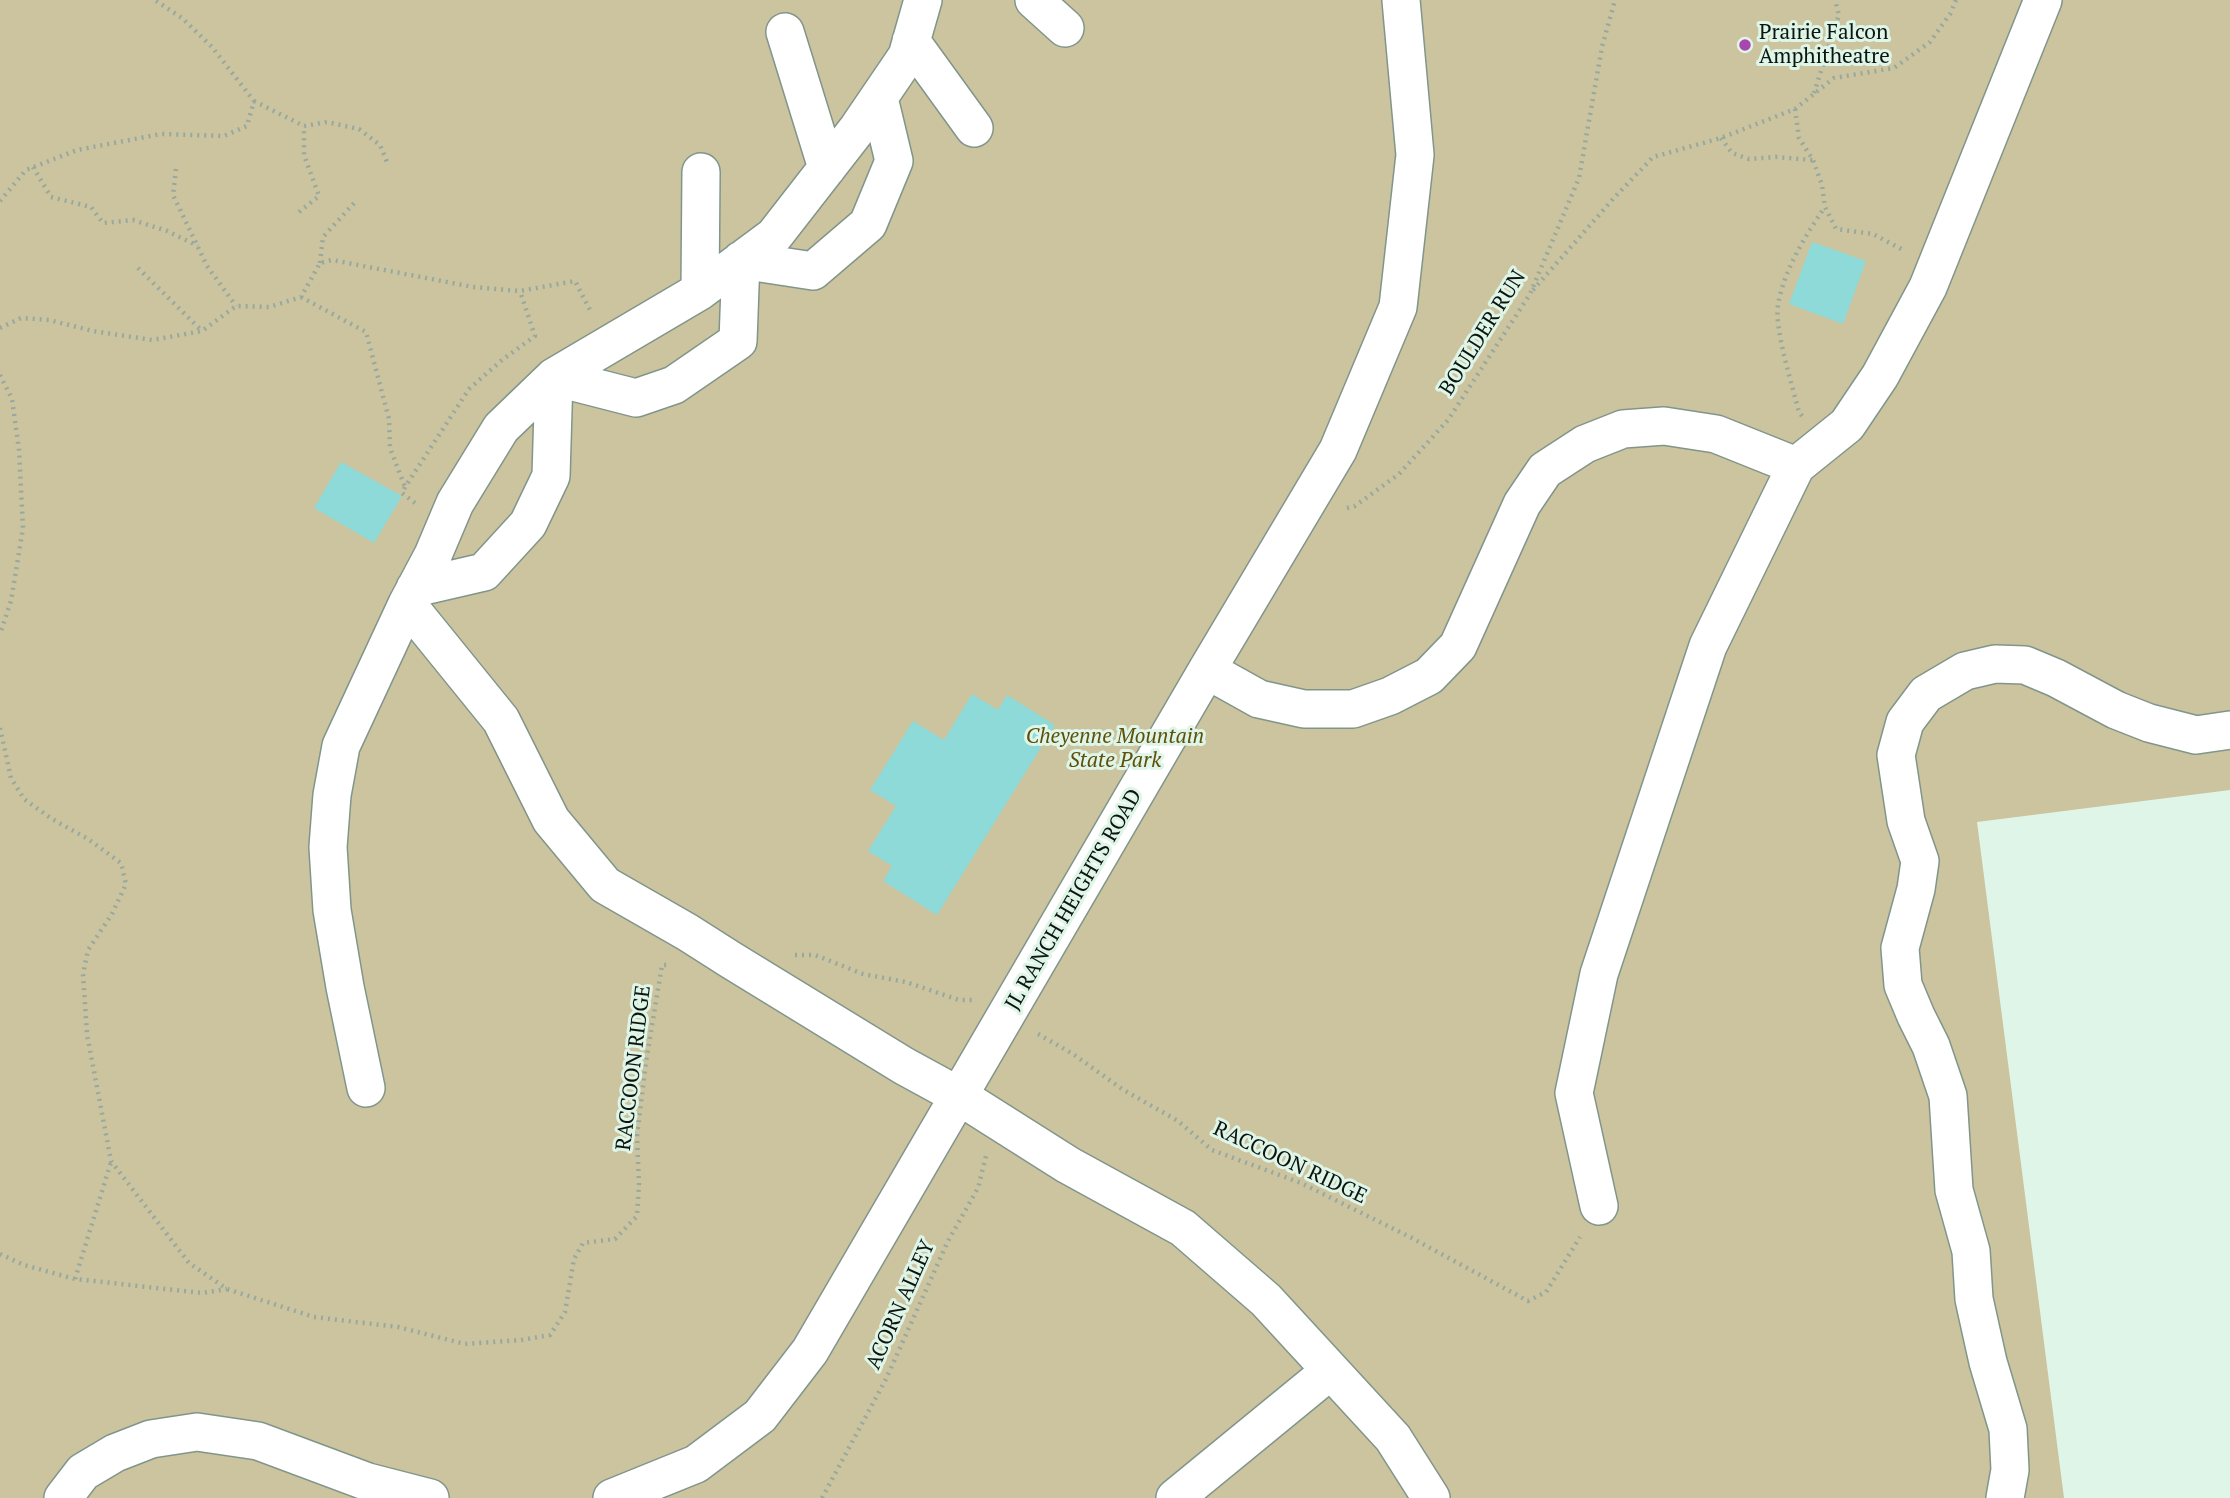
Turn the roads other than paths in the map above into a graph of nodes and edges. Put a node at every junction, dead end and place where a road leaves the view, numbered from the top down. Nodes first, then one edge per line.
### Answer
1 (923, 0) edge
2 (1034, 0) edge
3 (1401, 0) edge
4 (2043, 0) edge
5 (1065, 28) dead end
6 (785, 32) dead end
7 (911, 41) junction
8 (879, 97) junction
9 (974, 128) dead end
10 (827, 168) junction
11 (701, 172) dead end
12 (741, 260) junction
13 (700, 291) junction
14 (554, 377) junction
15 (1796, 466) junction
16 (411, 596) junction
17 (1207, 670) junction
18 (2230, 730) edge
19 (366, 1088) dead end
20 (959, 1097) junction
21 (1599, 1206) road end
22 (1330, 1371) junction
23 (63, 1498) edge
24 (430, 1498) edge
25 (612, 1498) edge
26 (1175, 1498) edge
27 (1431, 1498) edge
28 (2006, 1498) edge

1 - 7 street
2 - 5 street
3 - 17 street, JL RANCH HEIGHTS ROAD
4 - 15 street
6 - 10 street
7 - 8 street
7 - 9 street
8 - 10 street
8 - 12 street
10 - 12 street
11 - 13 street
12 - 13 street
12 - 14 street
13 - 14 street
14 - 16 street
14 - 16 street
15 - 17 street
15 - 21 street
16 - 19 street
16 - 20 street
17 - 20 street, JL RANCH HEIGHTS ROAD
18 - 28 street
20 - 22 street
20 - 25 street, JL RANCH HEIGHTS ROAD
22 - 26 street
22 - 27 street
23 - 24 street

